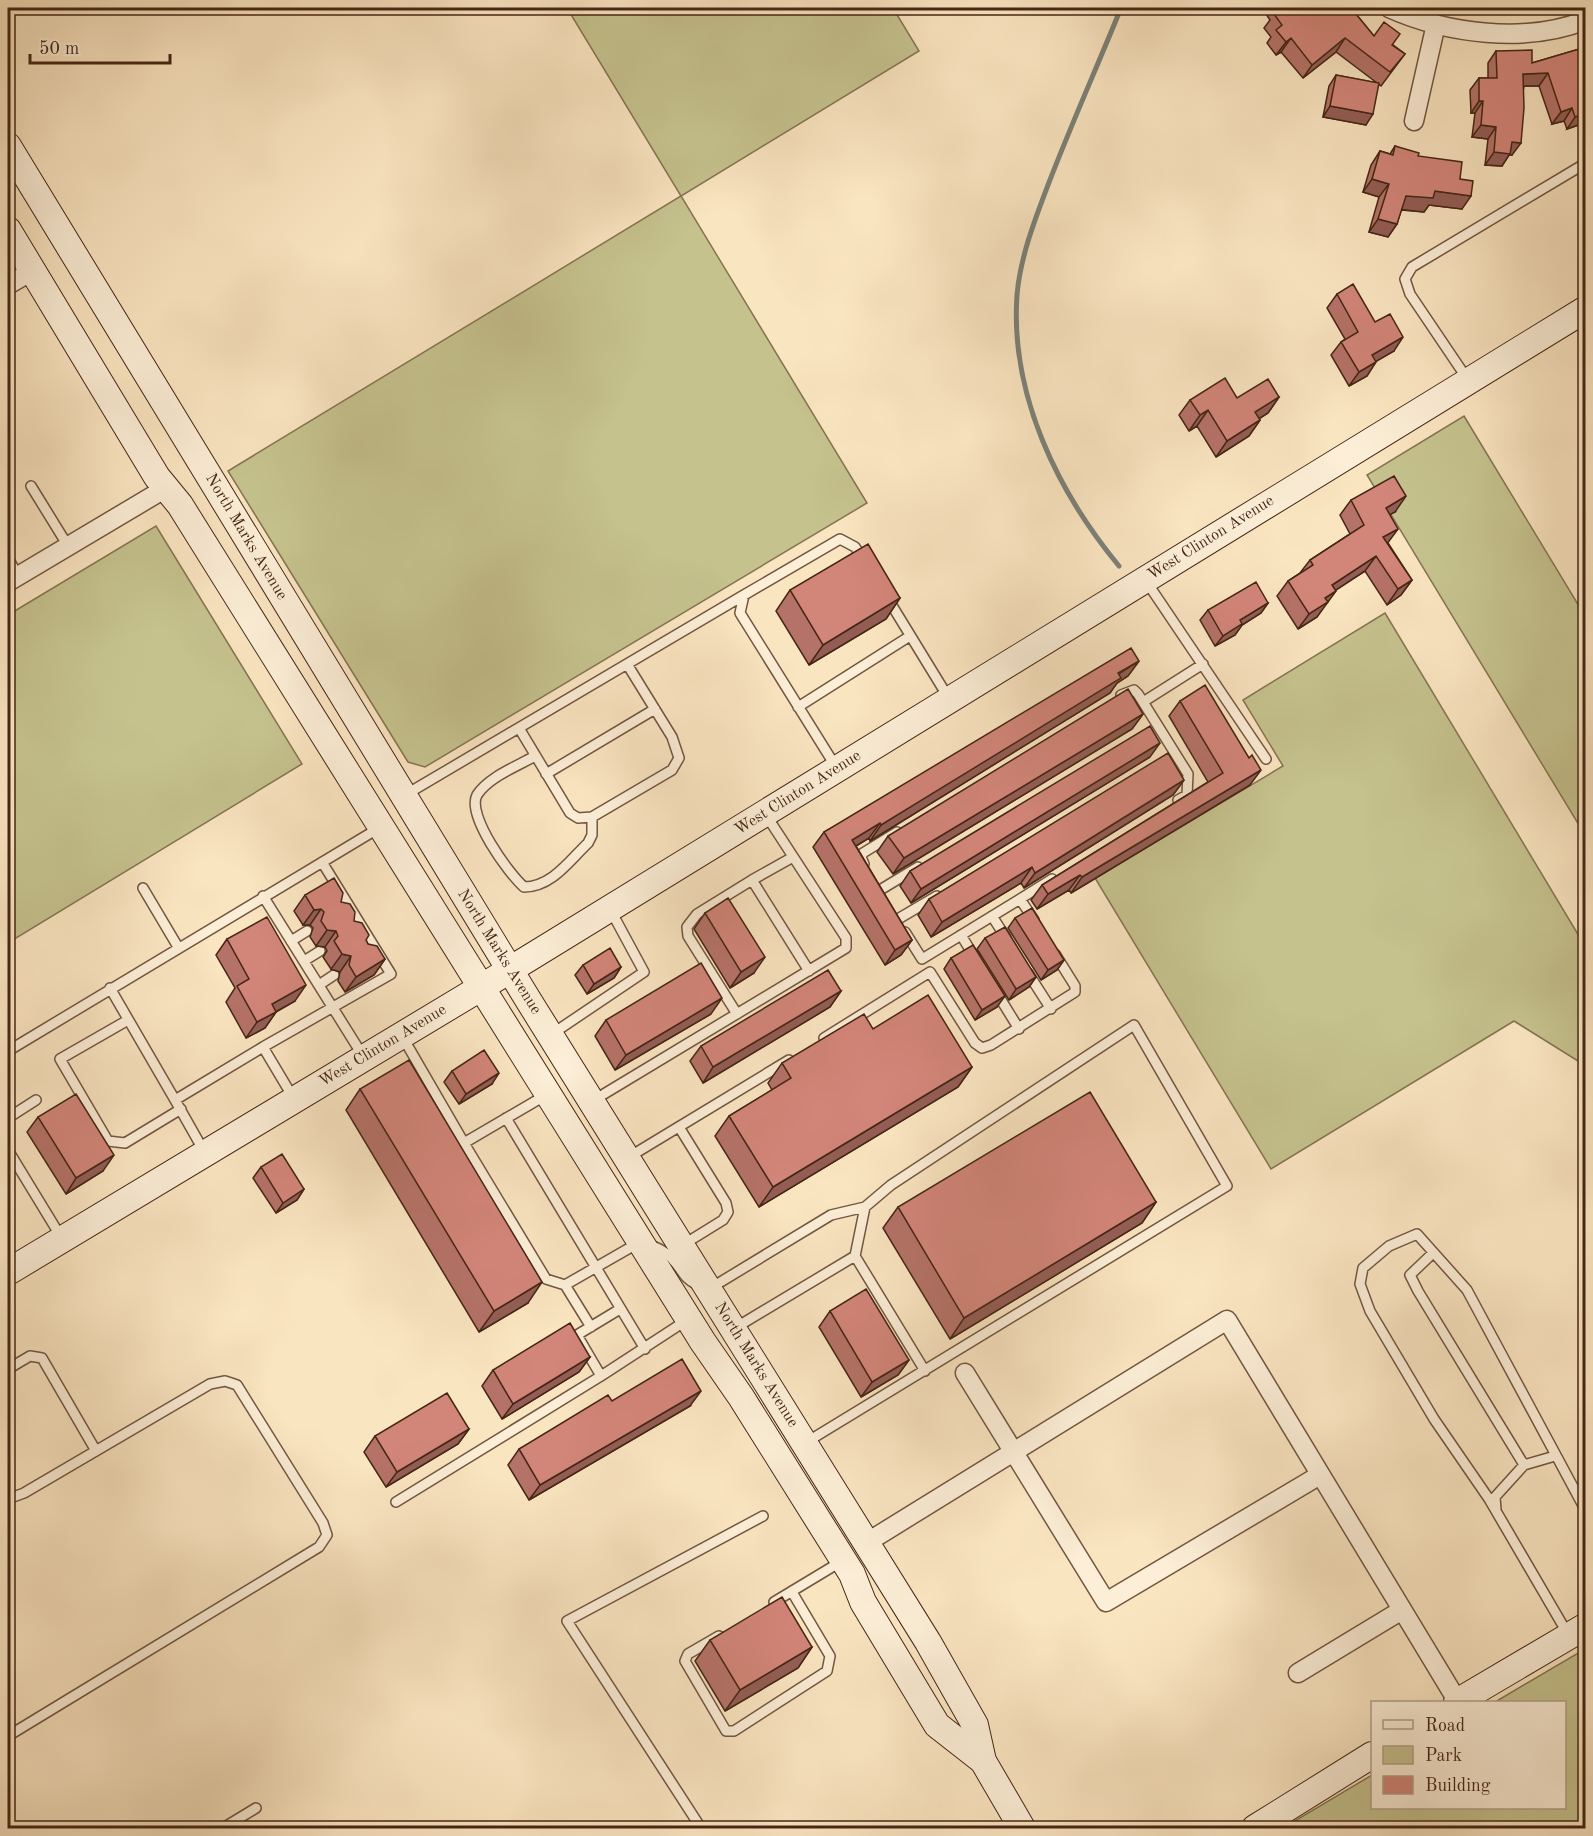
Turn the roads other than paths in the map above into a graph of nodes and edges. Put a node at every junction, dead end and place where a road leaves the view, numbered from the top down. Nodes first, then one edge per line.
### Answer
1 (1389, 8) edge
2 (1586, 20) edge
3 (1436, 24) junction
4 (1414, 121) dead end
5 (8, 146) edge
6 (1586, 163) edge
7 (10, 238) edge
8 (32, 271) junction
9 (8, 285) edge
10 (1586, 309) edge
11 (1468, 380) junction
12 (32, 486) dead end
13 (166, 488) junction
14 (68, 546) junction
15 (8, 558) edge
16 (868, 567) edge
17 (13, 579) edge
18 (1144, 579) junction
19 (880, 586) edge
20 (744, 595) junction
21 (910, 636) junction
22 (627, 664) junction
23 (1203, 664) junction
24 (1116, 698) edge
25 (949, 699) junction
26 (1143, 702) junction
27 (798, 706) junction
28 (655, 709) junction
29 (1156, 723) junction
30 (519, 728) junction
31 (1146, 730) edge
32 (1173, 751) junction
33 (536, 756) junction
34 (1163, 757) edge
35 (1266, 759) dead end
36 (837, 769) junction
37 (546, 774) junction
38 (404, 796) junction
39 (1167, 807) edge
40 (765, 813) junction
41 (592, 817) junction
42 (381, 826) junction
43 (903, 828) edge
44 (793, 857) junction
45 (931, 860) edge
46 (321, 862) junction
47 (868, 871) edge
48 (1059, 874) edge
49 (752, 880) junction
50 (874, 880) edge
51 (143, 888) dead end
52 (949, 888) edge
53 (880, 890) junction
54 (263, 896) junction
55 (1020, 899) junction
56 (886, 900) edge
57 (609, 909) junction
58 (892, 910) edge
59 (992, 916) junction
60 (898, 919) junction
61 (1039, 928) edge
62 (307, 931) dead end
63 (961, 935) junction
64 (291, 941) junction
65 (1010, 944) edge
66 (178, 947) junction
67 (1051, 947) edge
68 (320, 951) dead end
69 (922, 959) junction
70 (304, 961) junction
71 (1022, 962) edge
72 (978, 963) edge
73 (510, 970) junction
74 (809, 971) junction
75 (930, 972) junction
76 (334, 975) dead end
77 (990, 982) edge
78 (319, 985) junction
79 (482, 987) junction
80 (110, 988) junction
81 (334, 1008) junction
82 (1051, 1009) junction
83 (737, 1014) junction
84 (128, 1020) junction
85 (1019, 1029) junction
86 (401, 1035) junction
87 (551, 1035) junction
88 (819, 1042) edge
89 (263, 1047) junction
90 (8, 1051) edge
91 (798, 1054) edge
92 (364, 1058) junction
93 (549, 1094) junction
94 (295, 1099) junction
95 (36, 1100) dead end
96 (175, 1100) junction
97 (592, 1101) junction
98 (181, 1109) junction
99 (8, 1118) edge
100 (507, 1118) junction
101 (679, 1127) junction
102 (464, 1143) junction
103 (8, 1150) edge
104 (206, 1153) junction
105 (627, 1158) junction
106 (865, 1207) junction
107 (62, 1239) junction
108 (640, 1242) junction
109 (681, 1246) junction
110 (1433, 1253) junction
111 (855, 1256) junction
112 (595, 1268) junction
113 (8, 1272) edge
114 (565, 1285) junction
115 (708, 1289) junction
116 (620, 1309) junction
117 (688, 1319) junction
118 (591, 1327) junction
119 (733, 1329) junction
120 (645, 1349) junction
121 (8, 1369) edge
122 (925, 1371) junction
123 (965, 1373) dead end
124 (602, 1376) junction
125 (804, 1443) junction
126 (96, 1450) junction
127 (1014, 1452) junction
128 (1555, 1456) junction
129 (1524, 1465) junction
130 (1320, 1475) junction
131 (8, 1499) edge
132 (396, 1502) dead end
133 (1496, 1511) junction
134 (1586, 1511) edge
135 (763, 1516) dead end
136 (866, 1543) junction
137 (848, 1568) junction
138 (792, 1592) junction
139 (764, 1609) edge
140 (1402, 1610) junction
141 (1577, 1631) edge
142 (726, 1632) edge
143 (928, 1642) junction
144 (1298, 1673) dead end
145 (1457, 1701) edge
146 (1460, 1701) edge
147 (8, 1736) edge
148 (1371, 1756) edge
149 (983, 1761) junction
150 (256, 1808) dead end
151 (222, 1828) edge
152 (701, 1828) edge
153 (1022, 1828) edge
154 (1255, 1828) edge

1 - 3 street
2 - 3 street
3 - 4 street
5 - 38 main road, North Marks Avenue
6 - 11 lane
7 - 8 main road, North Marks Avenue
8 - 9 street
8 - 13 main road, North Marks Avenue
10 - 11 main road, West Clinton Avenue
11 - 18 main road, West Clinton Avenue
12 - 14 lane
13 - 14 street
13 - 42 main road, North Marks Avenue
14 - 17 street
15 - 17 lane
16 - 20 lane
18 - 23 lane
18 - 25 main road, West Clinton Avenue
19 - 21 lane
20 - 22 lane
20 - 27 lane
21 - 25 lane
21 - 27 lane
22 - 28 lane
22 - 30 lane
23 - 26 lane
23 - 35 lane
24 - 26 lane
25 - 36 main road, West Clinton Avenue
26 - 29 lane
27 - 36 lane
28 - 37 lane
28 - 41 lane
29 - 31 lane
29 - 32 lane
30 - 33 lane
30 - 38 lane
32 - 34 lane
32 - 39 lane
33 - 37 lane
33 - 41 lane
36 - 40 main road, West Clinton Avenue
37 - 41 lane
38 - 73 main road, North Marks Avenue
40 - 44 lane
40 - 57 main road, West Clinton Avenue
42 - 46 lane
42 - 79 main road, North Marks Avenue
43 - 47 lane
44 - 49 lane
44 - 74 lane
45 - 53 lane
46 - 54 lane
46 - 81 lane
48 - 55 lane
49 - 74 lane
49 - 83 lane
50 - 53 lane
51 - 66 lane
52 - 60 lane
53 - 56 lane
54 - 64 lane
54 - 66 lane
55 - 59 lane
55 - 61 lane
57 - 73 main road, West Clinton Avenue
57 - 87 lane
58 - 60 lane
59 - 63 lane
59 - 65 lane
60 - 69 lane
62 - 64 lane
63 - 69 lane
63 - 72 lane
64 - 70 lane
66 - 80 lane
67 - 82 lane
68 - 70 lane
69 - 75 lane
70 - 78 lane
71 - 82 lane
73 - 79 main road, West Clinton Avenue
73 - 87 main road, North Marks Avenue
74 - 83 lane
75 - 85 lane
75 - 88 lane
76 - 78 lane
77 - 85 lane
78 - 81 lane
79 - 86 main road, West Clinton Avenue
79 - 93 main road, North Marks Avenue
80 - 84 lane
80 - 90 lane
81 - 89 lane
81 - 92 lane
82 - 85 lane
83 - 97 lane
84 - 96 lane
84 - 98 lane
86 - 92 main road, West Clinton Avenue
86 - 102 lane
87 - 97 main road, North Marks Avenue
89 - 94 lane
89 - 96 lane
91 - 101 lane
92 - 94 main road, West Clinton Avenue
93 - 100 lane
93 - 108 main road, North Marks Avenue
94 - 104 main road, West Clinton Avenue
95 - 99 lane
96 - 98 lane
97 - 105 main road, North Marks Avenue
98 - 104 lane
100 - 102 lane
100 - 112 lane
101 - 105 lane
101 - 109 lane
102 - 114 lane
103 - 107 lane
104 - 107 main road, West Clinton Avenue
105 - 109 main road, North Marks Avenue
106 - 111 lane
106 - 115 lane
106 - 122 lane
107 - 113 main road, West Clinton Avenue
108 - 112 lane
108 - 115 lane
108 - 117 main road, North Marks Avenue
109 - 115 main road, North Marks Avenue
110 - 128 lane
110 - 129 lane
110 - 133 lane
111 - 119 lane
111 - 122 lane
112 - 114 lane
112 - 116 lane
114 - 118 lane
115 - 119 main road, North Marks Avenue
116 - 118 lane
116 - 120 lane
117 - 120 lane
117 - 137 main road, North Marks Avenue
118 - 124 lane
119 - 125 main road, North Marks Avenue
120 - 124 lane
121 - 126 lane
122 - 125 lane
123 - 127 street
124 - 132 lane
125 - 136 main road, North Marks Avenue
126 - 131 lane
126 - 147 lane
127 - 130 street
127 - 130 street
127 - 136 street
128 - 129 lane
128 - 134 lane
129 - 133 lane
130 - 140 street
133 - 141 lane
135 - 152 lane
136 - 143 main road, North Marks Avenue
137 - 138 lane
137 - 143 main road
137 - 149 main road, North Marks Avenue
138 - 139 lane
138 - 142 lane
140 - 144 street
140 - 145 street
141 - 146 main road
143 - 149 main road, North Marks Avenue
148 - 154 main road
149 - 153 main road, North Marks Avenue
150 - 151 lane

